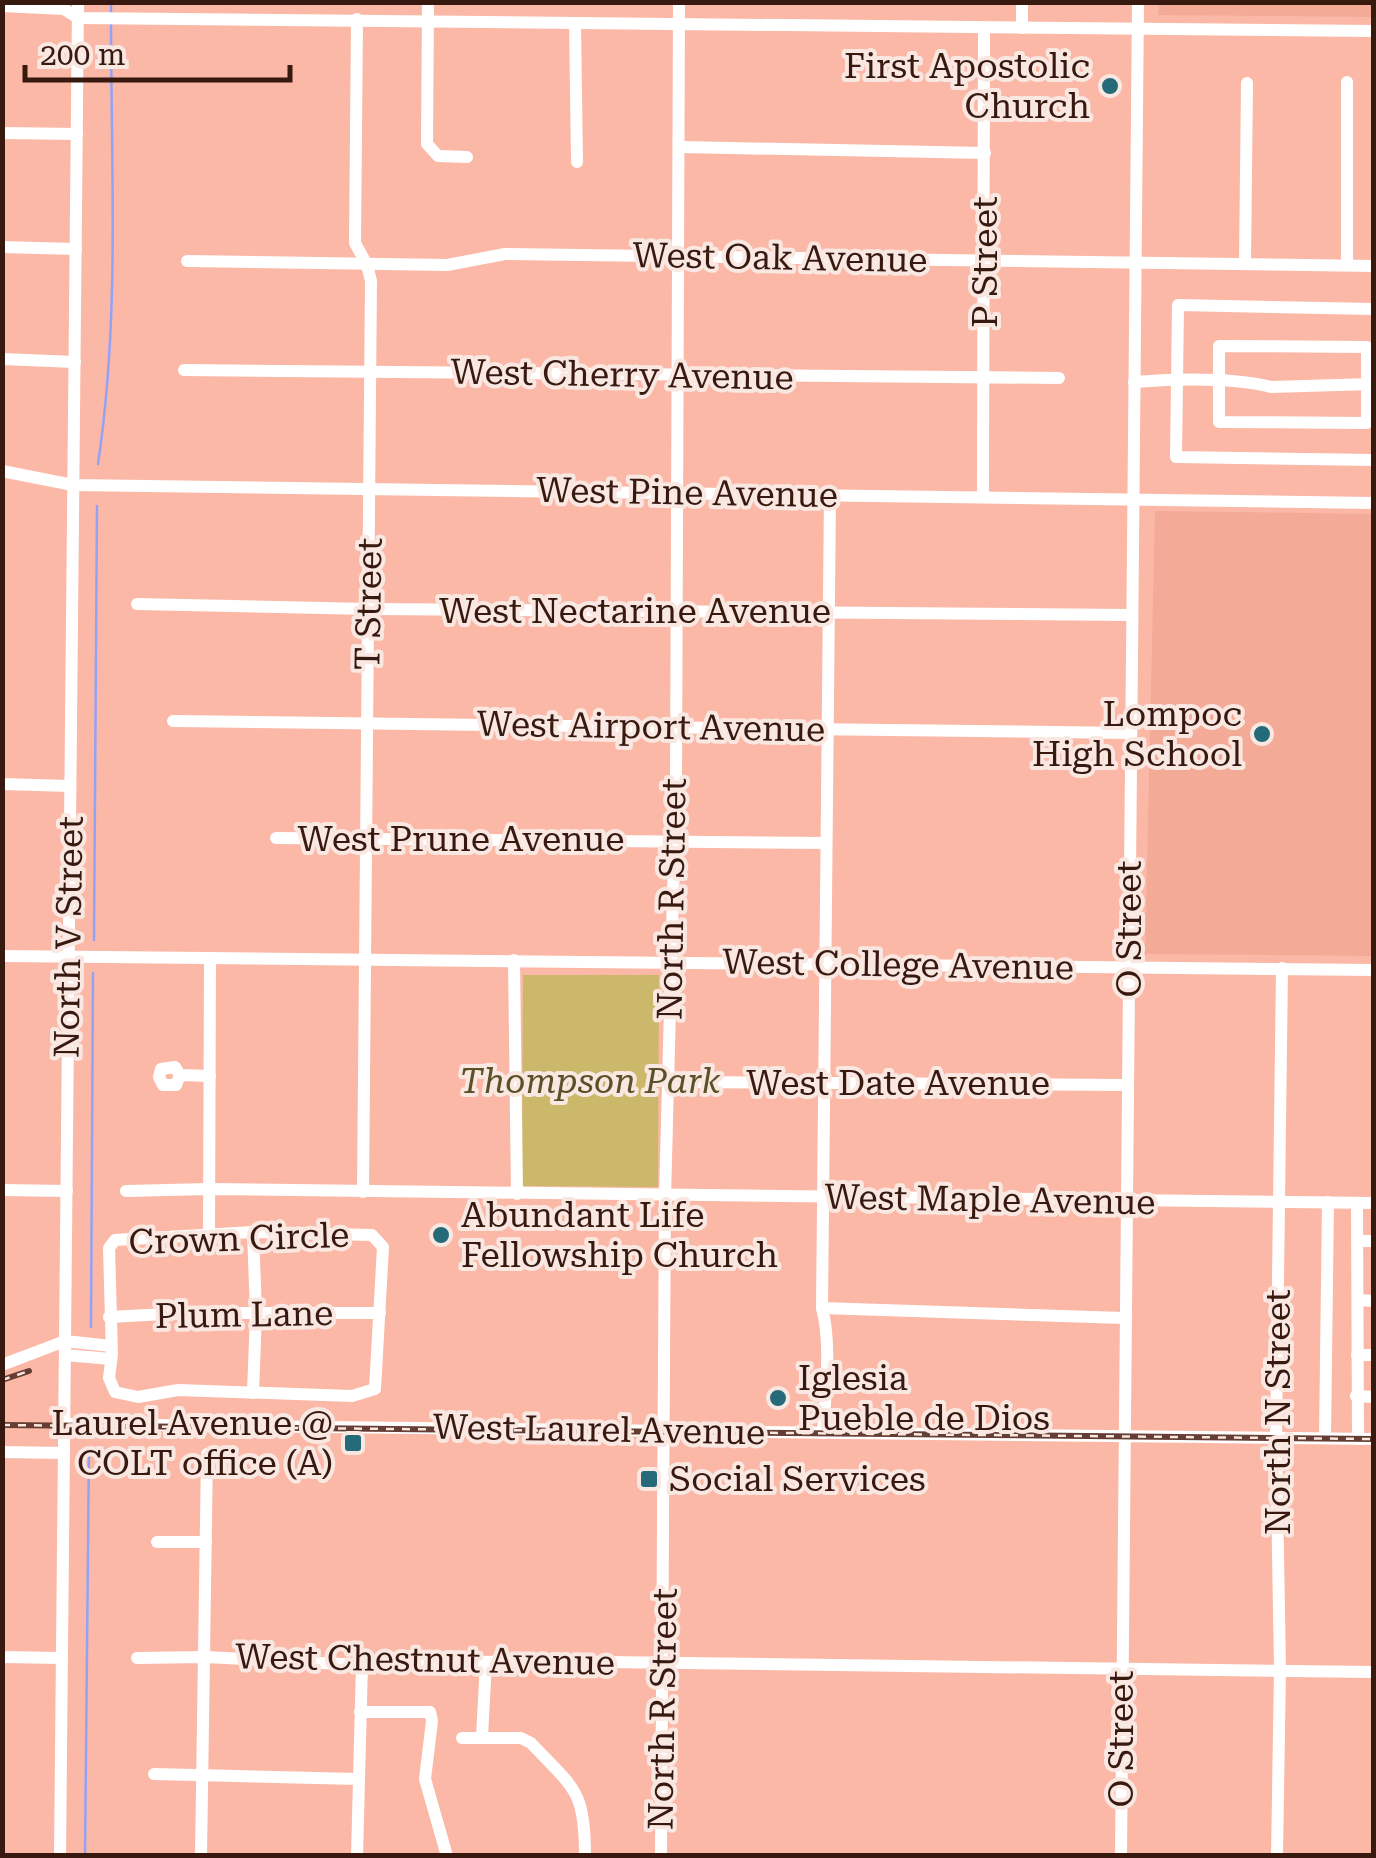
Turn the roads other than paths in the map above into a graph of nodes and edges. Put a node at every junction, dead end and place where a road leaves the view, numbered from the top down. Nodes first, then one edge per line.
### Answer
1 (78, 2) edge
2 (428, 2) edge
3 (679, 2) edge
4 (1022, 2) edge
5 (1138, 2) edge
6 (2, 6) edge
7 (85, 18) junction
8 (358, 20) junction
9 (429, 21) junction
10 (575, 24) junction
11 (678, 24) junction
12 (984, 28) junction
13 (1022, 28) junction
14 (1137, 28) junction
15 (1374, 30) edge
16 (1347, 82) dead end
17 (1247, 83) dead end
18 (2, 133) edge
19 (77, 134) junction
20 (680, 147) junction
21 (985, 152) junction
22 (467, 156) dead end
23 (577, 162) dead end
24 (2, 247) edge
25 (76, 249) junction
26 (679, 258) junction
27 (986, 260) junction
28 (1134, 261) junction
29 (188, 262) dead end
30 (1246, 262) junction
31 (367, 265) junction
32 (1346, 265) junction
33 (1374, 266) edge
34 (1374, 308) edge
35 (2, 359) edge
36 (74, 362) junction
37 (184, 370) dead end
38 (370, 372) junction
39 (679, 375) junction
40 (986, 378) junction
41 (1059, 378) dead end
42 (1177, 378) junction
43 (1134, 382) junction
44 (1219, 382) junction
45 (1370, 384) edge
46 (1374, 460) edge
47 (2, 472) edge
48 (73, 485) junction
49 (370, 490) junction
50 (678, 493) junction
51 (830, 494) junction
52 (984, 496) junction
53 (1133, 500) junction
54 (1374, 502) edge
55 (138, 604) dead end
56 (369, 609) junction
57 (677, 611) junction
58 (828, 612) junction
59 (1132, 615) junction
60 (174, 721) dead end
61 (368, 724) junction
62 (676, 726) junction
63 (827, 730) junction
64 (1129, 733) junction
65 (2, 784) edge
66 (70, 786) junction
67 (276, 838) dead end
68 (365, 838) junction
69 (675, 841) junction
70 (826, 843) junction
71 (2, 956) edge
72 (69, 958) junction
73 (210, 958) junction
74 (362, 960) junction
75 (514, 960) junction
76 (670, 962) junction
77 (823, 964) junction
78 (1129, 966) junction
79 (1282, 968) junction
80 (1374, 970) edge
81 (180, 1075) dead end
82 (210, 1076) junction
83 (669, 1082) junction
84 (823, 1082) junction
85 (1127, 1085) junction
86 (2, 1190) edge
87 (208, 1190) junction
88 (66, 1191) junction
89 (126, 1191) dead end
90 (363, 1192) junction
91 (516, 1194) junction
92 (665, 1197) junction
93 (822, 1198) junction
94 (1127, 1201) junction
95 (1280, 1202) junction
96 (1328, 1202) junction
97 (1357, 1203) junction
98 (1374, 1203) edge
99 (253, 1232) junction
100 (209, 1234) junction
101 (1358, 1241) junction
102 (1374, 1242) edge
103 (1358, 1300) junction
104 (1374, 1301) edge
105 (822, 1308) junction
106 (256, 1312) junction
107 (380, 1312) junction
108 (108, 1317) junction
109 (1124, 1318) junction
110 (65, 1348) junction
111 (111, 1353) junction
112 (1357, 1355) junction
113 (1374, 1355) edge
114 (2, 1364) edge
115 (253, 1393) junction
116 (1356, 1396) junction
117 (1374, 1396) edge
118 (64, 1424) junction
119 (666, 1431) junction
120 (823, 1433) junction
121 (1124, 1436) junction
122 (1276, 1438) junction
123 (1326, 1438) junction
124 (1374, 1438) edge
125 (1358, 1439) junction
126 (2, 1452) edge
127 (64, 1453) junction
128 (207, 1454) dead end
129 (157, 1542) dead end
130 (206, 1542) junction
131 (205, 1657) junction
132 (2, 1658) edge
133 (62, 1658) junction
134 (136, 1658) dead end
135 (486, 1662) junction
136 (664, 1664) junction
137 (362, 1665) junction
138 (1122, 1668) junction
139 (1280, 1668) junction
140 (1374, 1672) edge
141 (360, 1712) junction
142 (482, 1737) junction
143 (462, 1738) dead end
144 (154, 1774) dead end
145 (201, 1774) junction
146 (358, 1779) junction
147 (60, 1856) edge
148 (201, 1856) edge
149 (357, 1856) edge
150 (447, 1856) edge
151 (586, 1856) edge
152 (661, 1856) edge
153 (1120, 1856) edge
154 (1277, 1856) edge

1 - 7 street, North V Street
2 - 9 street
3 - 11 street, North R Street
4 - 13 street
5 - 14 street, O Street
6 - 7 street
7 - 8 street
7 - 19 street, North V Street
8 - 9 street
8 - 31 street, T Street
9 - 10 street
9 - 22 street
10 - 11 street
10 - 23 street
11 - 12 street
11 - 20 street, North R Street
12 - 13 street
12 - 21 street, P Street
13 - 14 street
14 - 15 street
14 - 28 street, O Street
16 - 32 street
17 - 30 street
18 - 19 street
19 - 25 street, North V Street
20 - 21 street
20 - 26 street, North R Street
21 - 27 street, P Street
24 - 25 street
25 - 36 street, North V Street
26 - 27 street, West Oak Avenue
26 - 31 street, West Oak Avenue
26 - 39 street, North R Street
27 - 28 street, West Oak Avenue
27 - 40 street, P Street
28 - 30 street, West Oak Avenue
28 - 43 street, O Street
29 - 31 street, West Oak Avenue
30 - 32 street, West Oak Avenue
31 - 38 street, T Street
32 - 33 street, West Oak Avenue
34 - 42 street
35 - 36 street
36 - 48 street, North V Street
37 - 38 street, West Cherry Avenue
38 - 39 street, West Cherry Avenue
38 - 49 street, T Street
39 - 40 street, West Cherry Avenue
39 - 50 street, North R Street
40 - 41 street, West Cherry Avenue
40 - 52 street, P Street
42 - 43 street
42 - 44 street
42 - 46 street
43 - 53 street, O Street
44 - 45 street
44 - 45 street
44 - 45 street
47 - 48 street, West Pine Avenue
48 - 49 street, West Pine Avenue
48 - 66 street, North V Street
49 - 50 street, West Pine Avenue
49 - 56 street, T Street
50 - 51 street, West Pine Avenue
50 - 57 street, North R Street
51 - 52 street, West Pine Avenue
51 - 58 street
52 - 53 street, West Pine Avenue
53 - 54 street, West Pine Avenue
53 - 59 street, O Street
55 - 56 street, West Nectarine Avenue
56 - 57 street, West Nectarine Avenue
56 - 61 street, T Street
57 - 58 street, West Nectarine Avenue
57 - 62 street, North R Street
58 - 59 street, West Nectarine Avenue
58 - 63 street
59 - 64 street, O Street
60 - 61 street, West Airport Avenue
61 - 62 street, West Airport Avenue
61 - 68 street, T Street
62 - 63 street, West Airport Avenue
62 - 69 street, North R Street
63 - 64 street, West Airport Avenue
63 - 70 street
64 - 78 street, O Street
65 - 66 street
66 - 72 street, North V Street
67 - 68 street, West Prune Avenue
68 - 69 street, West Prune Avenue
68 - 74 street, T Street
69 - 70 street, West Prune Avenue
69 - 76 street, North R Street
70 - 77 street
71 - 72 street, West College Avenue
72 - 73 street, West College Avenue
72 - 88 street, North V Street
73 - 74 street, West College Avenue
73 - 82 street
74 - 75 street, West College Avenue
74 - 90 street, T Street
75 - 76 street, West College Avenue
75 - 91 street
76 - 77 street, West College Avenue
76 - 83 street, North R Street
77 - 78 street, West College Avenue
77 - 84 street
78 - 79 street, West College Avenue
78 - 85 street, O Street
79 - 80 street, West College Avenue
79 - 95 street, North N Street
81 - 82 street
82 - 87 street
83 - 84 street, West Date Avenue
83 - 92 street, North R Street
84 - 85 street, West Date Avenue
84 - 93 street
85 - 94 street, O Street
86 - 88 street
87 - 89 street, West Maple Avenue
87 - 90 street, West Maple Avenue
87 - 100 street
88 - 110 street, North V Street
90 - 91 street, West Maple Avenue
91 - 92 street, West Maple Avenue
92 - 93 street, West Maple Avenue
92 - 119 street, North R Street
93 - 94 street, West Maple Avenue
93 - 105 street
94 - 95 street, West Maple Avenue
94 - 109 street, O Street
95 - 96 street, West Maple Avenue
95 - 122 street, North N Street
96 - 97 street, West Maple Avenue
96 - 123 street
97 - 98 street, West Maple Avenue
97 - 101 street
99 - 100 street, Crown Circle
99 - 106 street
99 - 107 street, Crown Circle
100 - 108 street, Crown Circle
101 - 102 street
101 - 103 street
103 - 104 street
103 - 112 street
105 - 109 street
105 - 120 street
106 - 107 street, Plum Lane
106 - 108 street, Plum Lane
106 - 115 street
107 - 115 street, Crown Circle
108 - 111 street, Crown Circle
109 - 121 street, O Street
110 - 111 street
110 - 114 street
110 - 118 street, North V Street
111 - 115 street, Crown Circle
112 - 113 street
112 - 116 street
116 - 117 street
116 - 125 street
118 - 119 street, West Laurel Avenue
118 - 127 street, North V Street
119 - 120 street, West Laurel Avenue
119 - 136 street, North R Street
120 - 121 street, West Laurel Avenue
121 - 122 street, West Laurel Avenue
121 - 138 street, O Street
122 - 123 street, West Laurel Avenue
122 - 139 street, North N Street
123 - 125 street, West Laurel Avenue
124 - 125 street, West Laurel Avenue
126 - 127 street
127 - 133 street, North V Street
128 - 130 street
129 - 130 street
130 - 131 street
131 - 134 street, West Chestnut Avenue
131 - 137 street, West Chestnut Avenue
131 - 145 street
132 - 133 street
133 - 147 street, North V Street
135 - 136 street, West Chestnut Avenue
135 - 137 street, West Chestnut Avenue
135 - 142 street
136 - 138 street, West Chestnut Avenue
136 - 152 street, North R Street
137 - 141 street
138 - 139 street, West Chestnut Avenue
138 - 153 street, O Street
139 - 140 street, West Chestnut Avenue
139 - 154 street, North N Street
141 - 146 street
141 - 150 street
142 - 143 street
142 - 151 street
144 - 145 street
145 - 146 street
145 - 148 street
146 - 149 street

